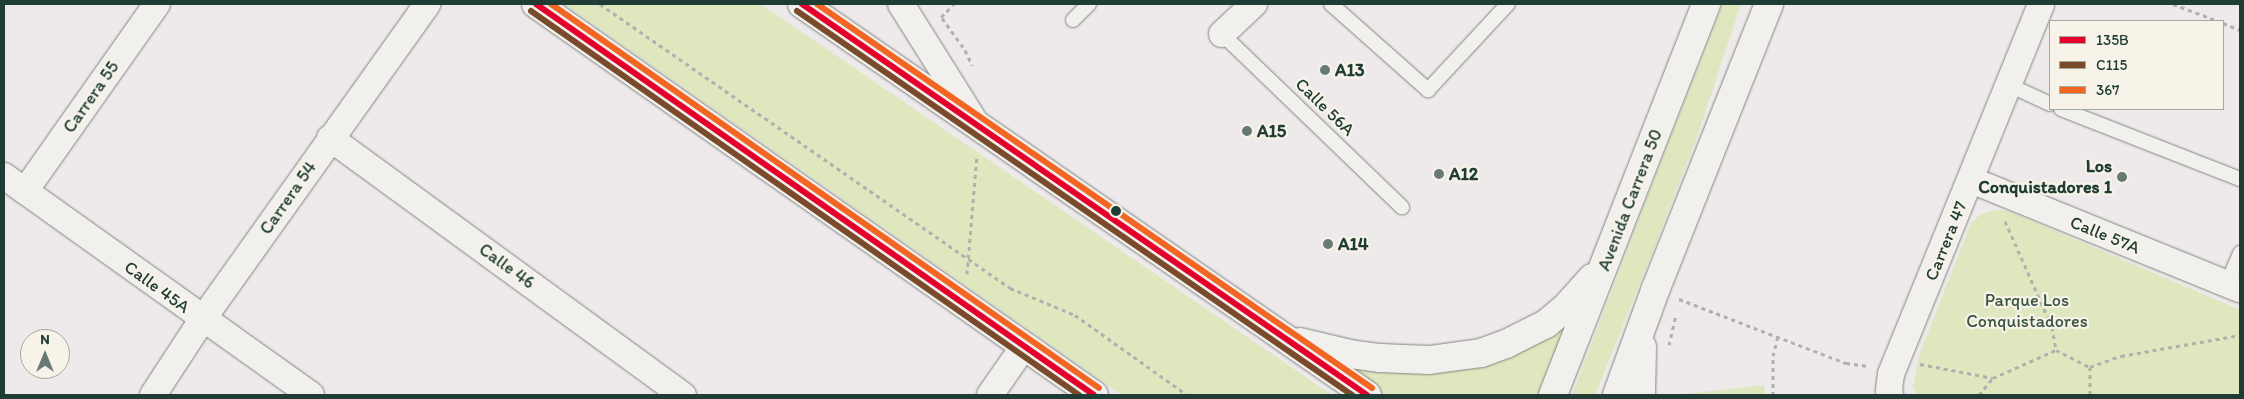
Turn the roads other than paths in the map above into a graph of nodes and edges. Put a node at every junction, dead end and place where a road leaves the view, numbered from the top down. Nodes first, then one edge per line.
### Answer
1 (427, 4) edge
2 (536, 4) edge
3 (802, 4) edge
4 (901, 4) edge
5 (1089, 4) edge
6 (1254, 4) edge
7 (1331, 4) edge
8 (1508, 4) edge
9 (1706, 4) edge
10 (1769, 4) edge
11 (2041, 4) edge
12 (145, 8) edge
13 (1074, 20) dead end
14 (1222, 34) joint
15 (2009, 85) junction
16 (2049, 104) edge
17 (2064, 110) edge
18 (979, 128) junction
19 (330, 138) junction
20 (4, 176) edge
21 (2240, 179) edge
22 (1970, 180) junction
23 (25, 191) junction
24 (1402, 207) dead end
25 (2240, 253) edge
26 (1606, 262) junction
27 (2234, 286) edge
28 (202, 320) junction
29 (1643, 324) junction
30 (1284, 338) junction
31 (1024, 346) junction
32 (153, 395) edge
33 (311, 395) edge
34 (683, 395) edge
35 (990, 395) edge
36 (1094, 395) edge
37 (1367, 395) edge
38 (1553, 395) edge
39 (1617, 395) edge
40 (1642, 395) edge
41 (1890, 395) edge

1 - 19 street, Carrera 54
2 - 31 main road
3 - 18 main road
4 - 18 street
5 - 13 lane
6 - 14 street
7 - 8 lane
9 - 26 main road, Avenida Carrera 50
10 - 29 main road
11 - 15 street, Carrera 47
12 - 23 street, Carrera 55
14 - 24 lane, Calle 56A
15 - 16 lane
15 - 22 street, Carrera 47
17 - 21 lane
18 - 30 main road
19 - 28 street, Carrera 54
19 - 34 street, Calle 46
20 - 23 street, Calle 45A
22 - 27 street, Calle 57A
22 - 41 street, Carrera 47
23 - 28 street, Calle 45A
25 - 27 lane
26 - 30 main road
26 - 38 main road, Avenida Carrera 50
28 - 32 street, Carrera 54
28 - 33 street, Calle 45A
29 - 39 main road
29 - 40 main road
30 - 37 main road
31 - 35 street
31 - 36 main road

